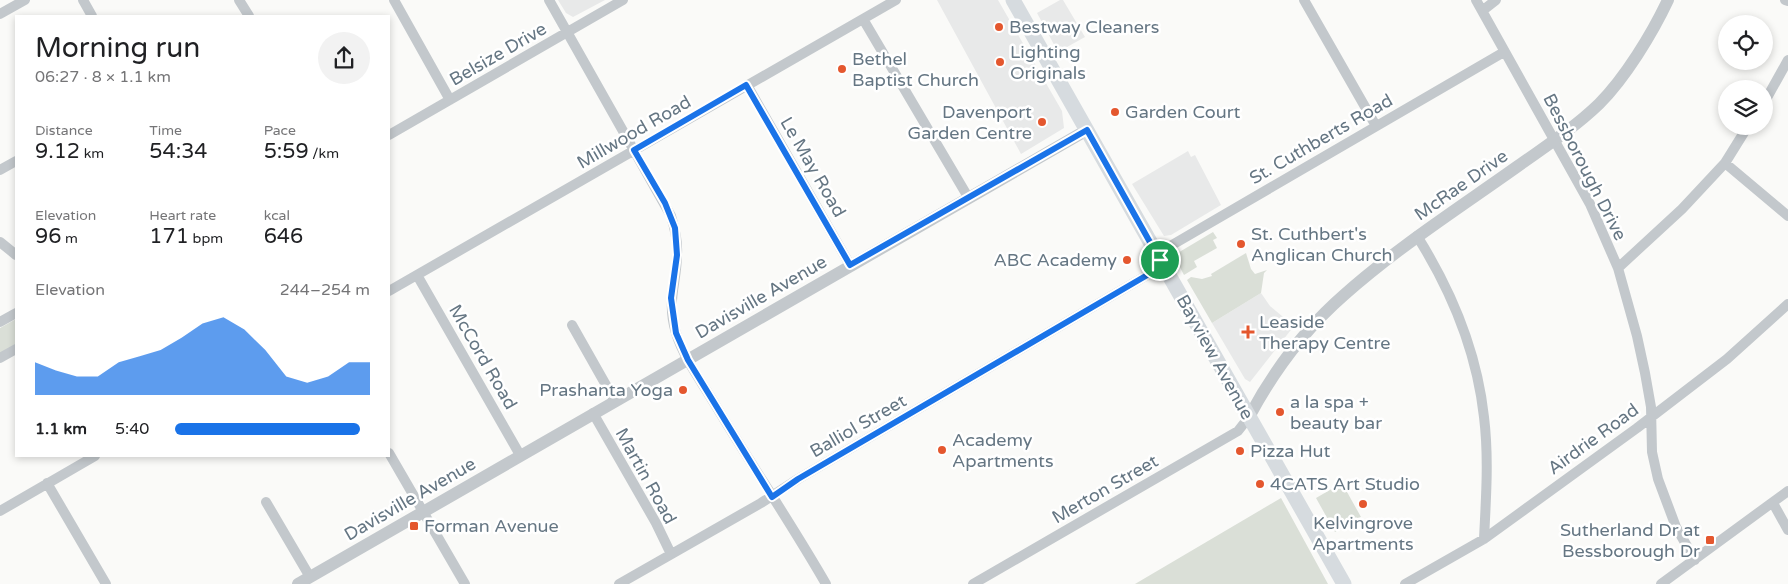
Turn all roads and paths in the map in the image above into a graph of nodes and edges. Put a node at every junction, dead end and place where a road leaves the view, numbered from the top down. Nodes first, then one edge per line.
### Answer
1 (25, 0) edge
2 (83, 0) edge
3 (239, 0) edge
4 (394, 0) edge
5 (549, 0) edge
6 (622, 0) edge
7 (896, 0) edge
8 (1013, 0) edge
9 (1304, 0) edge
10 (1476, 0) edge
11 (1496, 0) edge
12 (1668, 0) edge
13 (1482, 11) junction
14 (0, 14) edge
15 (91, 15) edge
16 (247, 15) edge
17 (864, 18) junction
18 (567, 32) junction
19 (1504, 52) junction
20 (1788, 60) edge
21 (746, 85) junction
22 (1773, 87) edge
23 (450, 100) junction
24 (1376, 126) junction
25 (1087, 130) junction
26 (390, 134) edge
27 (1742, 135) edge
28 (1555, 141) junction
29 (634, 150) junction
30 (15, 162) edge
31 (1724, 163) junction
32 (0, 170) edge
33 (968, 197) junction
34 (1788, 216) edge
35 (1417, 236) junction
36 (0, 242) edge
37 (15, 254) edge
38 (1160, 260) junction
39 (850, 265) junction
40 (1618, 268) junction
41 (416, 275) junction
42 (390, 290) edge
43 (1788, 304) edge
44 (15, 314) edge
45 (0, 322) edge
46 (572, 325) dead end
47 (15, 350) edge
48 (0, 358) edge
49 (688, 360) junction
50 (615, 401) junction
51 (593, 413) junction
52 (1249, 417) junction
53 (1650, 417) junction
54 (390, 455) edge
55 (520, 455) junction
56 (93, 457) edge
57 (47, 484) junction
58 (1788, 491) edge
59 (772, 497) junction
60 (266, 502) dead end
61 (1773, 503) junction
62 (0, 510) edge
63 (423, 511) junction
64 (1788, 530) edge
65 (1484, 538) junction
66 (671, 554) junction
67 (1695, 560) junction
68 (310, 577) junction
69 (106, 584) edge
70 (298, 584) edge
71 (465, 584) edge
72 (619, 584) edge
73 (826, 584) edge
74 (973, 584) edge
75 (1344, 584) edge
76 (1404, 584) edge
77 (1662, 584) edge

1 - 14 street
2 - 15 street
3 - 16 street
4 - 23 street
5 - 18 street
6 - 18 street, Belsize Drive
7 - 17 street, Millwood Road
8 - 25 main road, Bayview Avenue
9 - 24 street
10 - 13 street, Bessborough Drive
11 - 13 street
12 - 28 street, McRae Drive
13 - 19 street, Bessborough Drive
17 - 21 street, Millwood Road
17 - 33 street
18 - 23 street, Belsize Drive
18 - 29 street
19 - 24 street, St. Cuthberts Road
19 - 28 street, Bessborough Drive
20 - 22 street
21 - 29 street, Millwood Road
21 - 39 street, Le May Road
23 - 26 street, Belsize Drive
24 - 38 street, St. Cuthberts Road
25 - 33 street, Davisville Avenue
25 - 38 main road, Bayview Avenue
27 - 31 street
28 - 35 street, McRae Drive
28 - 40 street, Bessborough Drive
29 - 41 street, Millwood Road
29 - 49 street
30 - 32 street
31 - 34 street
31 - 40 street
33 - 39 street, Davisville Avenue
35 - 52 street, McRae Drive
35 - 65 street
36 - 37 street
38 - 52 main road, Bayview Avenue
38 - 59 street, Balliol Street
39 - 49 street, Davisville Avenue
40 - 53 street, Bessborough Drive
41 - 42 street, Millwood Road
41 - 55 street, McCord Road
43 - 53 street, Airdrie Road
44 - 45 street
46 - 50 street
47 - 48 street
49 - 50 street, Davisville Avenue
49 - 59 street
50 - 51 street, Davisville Avenue
51 - 55 street, Davisville Avenue
51 - 66 street, Martin Road
52 - 74 street, Merton Street
52 - 75 main road, Bayview Avenue
53 - 65 street, Airdrie Road
53 - 67 street, Bessborough Drive
54 - 63 street
55 - 63 street, Davisville Avenue
56 - 57 street
57 - 62 street
57 - 69 street
58 - 61 street
59 - 66 street, Balliol Street
59 - 73 street
60 - 68 street
61 - 64 street
61 - 67 street
63 - 68 street, Davisville Avenue
63 - 71 street
65 - 76 street, Airdrie Road
66 - 72 street, Balliol Street
67 - 77 street
68 - 70 street, Davisville Avenue

